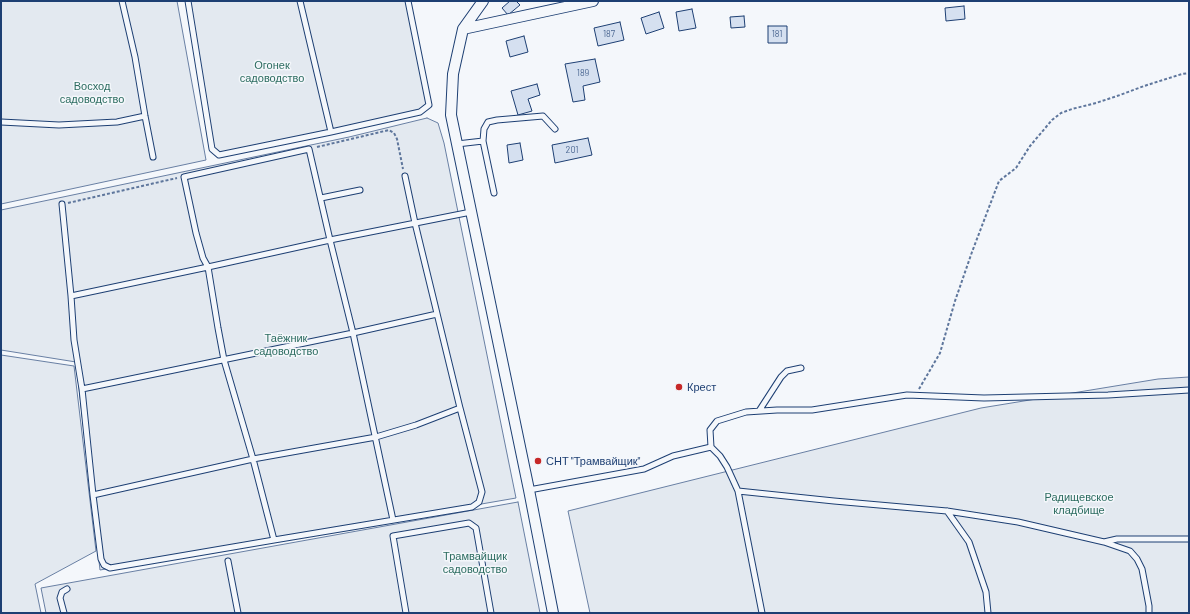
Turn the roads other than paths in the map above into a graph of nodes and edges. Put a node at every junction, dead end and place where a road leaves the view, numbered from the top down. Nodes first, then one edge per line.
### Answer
1 (122, 1) edge
2 (188, 1) edge
3 (300, 1) edge
4 (408, 1) edge
5 (483, 1) edge
6 (593, 1) edge
7 (464, 29) junction
8 (145, 116) junction
9 (1, 122) edge
10 (555, 129) dead end
11 (331, 132) junction
12 (483, 141) junction
13 (457, 144) junction
14 (153, 157) dead end
15 (405, 176) road end
16 (360, 190) dead end
17 (494, 193) dead end
18 (320, 198) junction
19 (62, 204) road end
20 (471, 212) junction
21 (415, 223) junction
22 (330, 240) junction
23 (208, 267) junction
24 (71, 296) junction
25 (437, 314) junction
26 (353, 334) junction
27 (224, 360) junction
28 (801, 368) dead end
29 (82, 389) junction
30 (1189, 390) edge
31 (460, 408) junction
32 (759, 411) junction
33 (376, 436) junction
34 (711, 447) junction
35 (253, 459) junction
36 (529, 490) junction
37 (738, 491) junction
38 (94, 495) junction
39 (947, 511) junction
40 (393, 520) junction
41 (1189, 539) edge
42 (274, 540) junction
43 (1104, 542) junction
44 (228, 561) dead end
45 (67, 589) dead end
46 (64, 613) edge
47 (238, 613) edge
48 (406, 613) edge
49 (491, 613) edge
50 (553, 613) edge
51 (762, 613) edge
52 (988, 613) edge
53 (1149, 613) edge

1 - 8 lane
2 - 11 lane
3 - 11 lane
4 - 11 lane
5 - 7 street
6 - 7 street
7 - 13 street
8 - 9 lane
8 - 14 lane
10 - 12 lane
12 - 13 lane
12 - 17 lane
13 - 20 street
15 - 21 lane
16 - 18 lane
18 - 22 lane
18 - 23 lane
19 - 24 lane
20 - 21 lane
20 - 36 street
21 - 22 lane
21 - 25 lane
22 - 23 lane
22 - 26 lane
23 - 24 lane
23 - 27 lane
24 - 29 lane
25 - 26 lane
25 - 31 lane
26 - 27 lane
26 - 33 lane
27 - 29 lane
27 - 35 lane
28 - 32 lane
29 - 38 lane
30 - 32 lane
31 - 33 lane
31 - 40 lane
32 - 34 lane
33 - 35 lane
33 - 40 lane
34 - 36 lane
34 - 37 lane
35 - 38 lane
35 - 42 lane
36 - 50 street
37 - 39 lane
37 - 51 lane
38 - 42 lane
39 - 43 lane
39 - 52 lane
40 - 42 lane
41 - 43 lane
43 - 53 lane
44 - 47 lane
45 - 46 lane
48 - 49 lane

